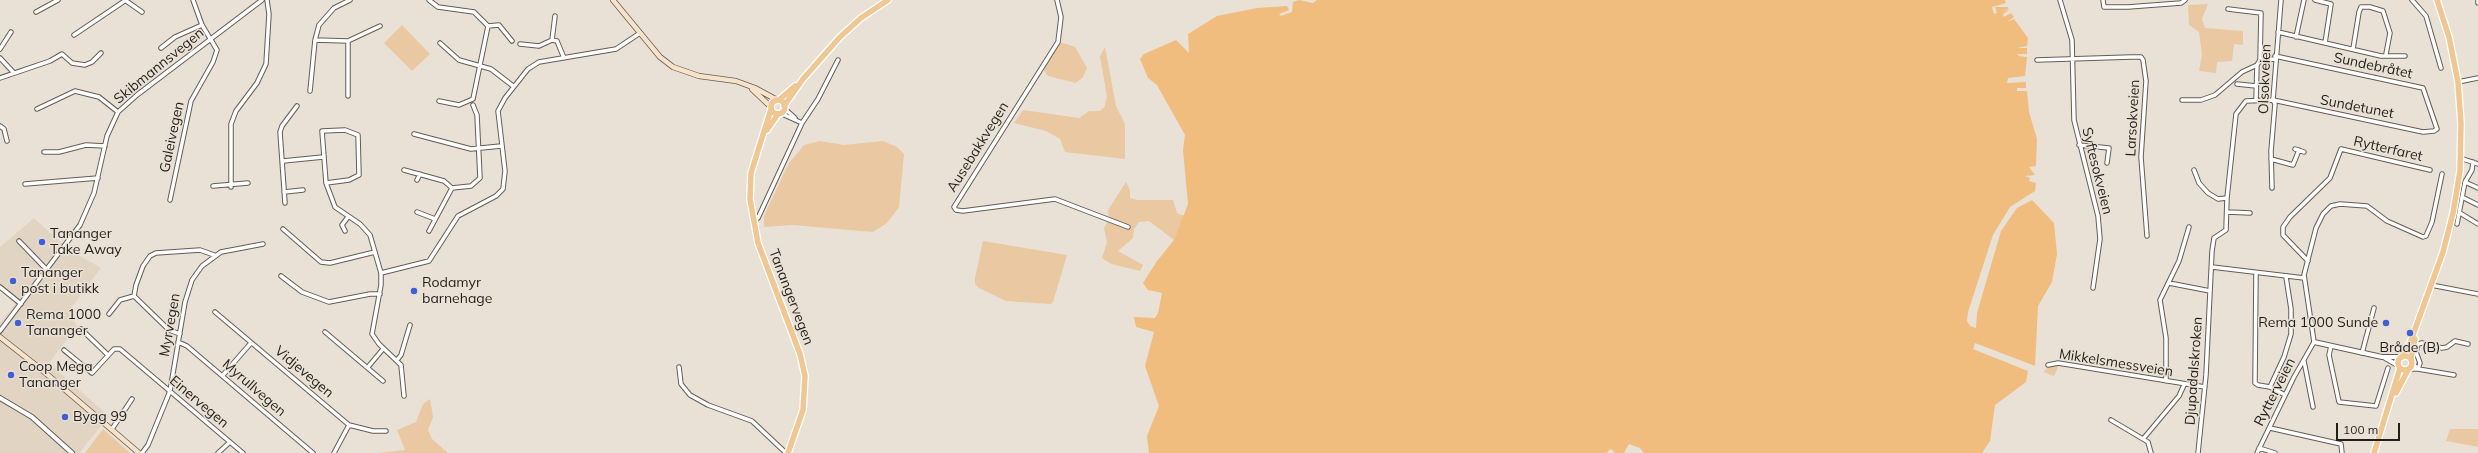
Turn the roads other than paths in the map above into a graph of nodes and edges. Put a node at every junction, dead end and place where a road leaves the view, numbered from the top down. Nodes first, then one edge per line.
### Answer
1 (58, 0) edge
2 (125, 0) edge
3 (193, 0) edge
4 (262, 0) edge
5 (267, 0) edge
6 (350, 0) edge
7 (430, 0) edge
8 (613, 0) edge
9 (888, 0) edge
10 (1057, 0) edge
11 (2060, 0) edge
12 (2103, 0) edge
13 (2185, 0) edge
14 (2281, 0) edge
15 (2304, 0) edge
16 (2315, 0) edge
17 (2408, 0) edge
18 (2412, 0) edge
19 (2438, 0) edge
20 (53, 1) edge
21 (2322, 1) edge
22 (2228, 9) dead end
23 (36, 12) dead end
24 (142, 12) dead end
25 (555, 16) dead end
26 (202, 25) junction
27 (380, 26) dead end
28 (488, 26) junction
29 (12, 32) dead end
30 (2278, 32) junction
31 (640, 33) junction
32 (74, 35) dead end
33 (2296, 36) junction
34 (210, 38) junction
35 (315, 40) junction
36 (552, 40) junction
37 (348, 41) junction
38 (512, 41) dead end
39 (2326, 42) junction
40 (440, 43) dead end
41 (520, 44) dead end
42 (161, 48) dead end
43 (0, 49) edge
44 (2353, 49) junction
45 (101, 53) dead end
46 (2386, 54) junction
47 (2405, 56) dead end
48 (0, 58) edge
49 (564, 58) junction
50 (2275, 58) junction
51 (2072, 59) junction
52 (838, 60) dead end
53 (2037, 60) dead end
54 (2260, 60) junction
55 (2257, 65) junction
56 (480, 66) junction
57 (2441, 68) dead end
58 (14, 73) junction
59 (0, 78) edge
60 (2478, 78) edge
61 (803, 80) junction
62 (2458, 82) junction
63 (2237, 84) dead end
64 (748, 85) junction
65 (513, 86) junction
66 (2256, 86) junction
67 (310, 91) dead end
68 (348, 96) dead end
69 (778, 100) junction
70 (2182, 100) dead end
71 (2256, 100) junction
72 (2273, 100) junction
73 (439, 101) dead end
74 (473, 104) dead end
75 (297, 106) dead end
76 (771, 108) junction
77 (37, 109) dead end
78 (782, 110) junction
79 (118, 112) junction
80 (797, 120) junction
81 (802, 123) junction
82 (0, 126) edge
83 (2437, 129) joint
84 (414, 134) dead end
85 (8, 140) dead end
86 (2079, 145) junction
87 (105, 146) junction
88 (501, 146) junction
89 (758, 148) junction
90 (477, 150) junction
91 (44, 152) dead end
92 (2304, 152) dead end
93 (323, 157) junction
94 (2460, 158) junction
95 (2271, 159) junction
96 (282, 161) junction
97 (2473, 162) junction
98 (2107, 163) dead end
99 (2478, 164) edge
100 (404, 170) dead end
101 (2194, 170) dead end
102 (2430, 170) dead end
103 (420, 174) junction
104 (2442, 174) dead end
105 (98, 178) junction
106 (417, 180) dead end
107 (2465, 182) junction
108 (248, 183) dead end
109 (326, 183) junction
110 (24, 184) dead end
111 (230, 185) junction
112 (213, 186) dead end
113 (452, 188) junction
114 (2272, 188) dead end
115 (2478, 188) edge
116 (303, 190) dead end
117 (284, 192) junction
118 (2462, 197) junction
119 (2227, 198) junction
120 (170, 200) dead end
121 (285, 203) dead end
122 (2478, 205) edge
123 (417, 212) dead end
124 (2228, 212) junction
125 (2460, 212) junction
126 (2250, 213) dead end
127 (348, 216) junction
128 (758, 218) dead end
129 (435, 219) junction
130 (2457, 224) dead end
131 (2478, 224) edge
132 (1128, 227) dead end
133 (2189, 227) dead end
134 (282, 229) dead end
135 (345, 231) dead end
136 (429, 231) dead end
137 (2147, 236) dead end
138 (18, 241) dead end
139 (263, 244) dead end
140 (375, 252) junction
141 (214, 255) junction
142 (2308, 261) junction
143 (2212, 267) junction
144 (47, 270) junction
145 (380, 273) junction
146 (2256, 273) junction
147 (281, 276) dead end
148 (2286, 277) junction
149 (2304, 278) junction
150 (2169, 283) junction
151 (0, 287) edge
152 (2431, 287) junction
153 (2093, 288) dead end
154 (2210, 291) junction
155 (380, 294) junction
156 (2478, 294) edge
157 (134, 296) junction
158 (21, 304) junction
159 (2374, 308) dead end
160 (215, 312) dead end
161 (109, 314) dead end
162 (410, 325) dead end
163 (81, 329) dead end
164 (0, 331) edge
165 (325, 332) dead end
166 (180, 334) junction
167 (0, 337) edge
168 (178, 342) junction
169 (251, 342) junction
170 (2314, 342) junction
171 (2468, 344) dead end
172 (2331, 346) junction
173 (384, 349) junction
174 (64, 350) dead end
175 (2362, 353) junction
176 (108, 355) junction
177 (2382, 357) junction
178 (2402, 357) junction
179 (397, 360) junction
180 (2304, 360) junction
181 (2048, 365) dead end
182 (2410, 365) junction
183 (368, 367) junction
184 (679, 367) dead end
185 (2400, 367) junction
186 (2388, 368) dead end
187 (2418, 369) junction
188 (223, 375) junction
189 (2454, 375) dead end
190 (383, 381) dead end
191 (2166, 381) junction
192 (2184, 385) junction
193 (2270, 387) junction
194 (2204, 388) junction
195 (170, 391) junction
196 (2285, 395) junction
197 (404, 396) dead end
198 (0, 398) edge
199 (132, 400) dead end
200 (2313, 406) dead end
201 (2111, 420) dead end
202 (349, 425) junction
203 (2270, 428) junction
204 (112, 429) junction
205 (386, 431) dead end
206 (2381, 431) junction
207 (2143, 439) junction
208 (230, 442) junction
209 (2259, 448) junction
210 (72, 453) edge
211 (140, 453) edge
212 (218, 453) edge
213 (243, 453) edge
214 (314, 453) edge
215 (334, 453) edge
216 (787, 453) edge
217 (2151, 453) edge
218 (2198, 453) edge
219 (2257, 453) edge
220 (2275, 453) edge
221 (2342, 453) edge
222 (2374, 453) edge

1 - 20 street
2 - 24 street
2 - 32 street
3 - 26 street, Galeivegen
4 - 34 street, Skibmannsvegen
5 - 111 street
6 - 35 street
7 - 28 street
8 - 31 main road
9 - 61 main road, Tanangervegen
10 - 132 street, Ausebakkvegen
11 - 51 street, Syftesokveien
12 - 13 street
14 - 30 street, Olsokveien
15 - 33 street
16 - 21 street
17 - 18 street
18 - 57 street
19 - 62 main road
20 - 23 street
21 - 39 street
22 - 54 street
25 - 36 street
26 - 34 street, Galeivegen
26 - 42 street
27 - 37 street
28 - 38 street
28 - 56 street
29 - 43 street
30 - 33 street
30 - 50 street, Olsokveien
31 - 49 street
31 - 64 main road
33 - 39 street
34 - 79 street, Skibmannsvegen
34 - 120 street, Galeivegen
35 - 37 street
35 - 67 street
36 - 41 street
36 - 49 street
37 - 68 street
39 - 44 street
40 - 56 street
44 - 46 street
44 - 46 street
45 - 58 street
46 - 47 street
48 - 58 street
49 - 65 street
50 - 54 street
50 - 72 street, Olsokveien
50 - 83 street, Sundebråtet
51 - 53 street, Larsokveien
51 - 86 street, Syftesokveien
51 - 137 street, Larsokveien
52 - 81 street
54 - 55 street
55 - 66 street
55 - 70 street
56 - 65 street
56 - 73 street
58 - 59 street
60 - 62 street
61 - 69 main road, Tanangervegen
61 - 78 main road, Tanangervegen
62 - 94 main road
63 - 66 street
64 - 69 main road
64 - 76 main road
65 - 88 street
66 - 71 street
69 - 76 main road, Tanangervegen
69 - 78 main road
71 - 72 street, Sundetunet
71 - 119 street
72 - 83 street, Sundetunet
72 - 95 street, Olsokveien
74 - 90 street
75 - 96 street
76 - 78 main road
76 - 89 main road, Tanangervegen
77 - 79 street
78 - 80 street
78 - 80 street
78 - 89 main road, Tanangervegen
79 - 87 street, Skibmannsvegen
80 - 81 street
81 - 128 street
82 - 85 street
84 - 90 street
86 - 98 street
86 - 153 street, Syftesokveien
87 - 91 street
87 - 105 street, Skibmannsvegen
88 - 90 street
88 - 145 street
89 - 216 main road, Tanangervegen
90 - 113 street
92 - 95 street
93 - 96 street
93 - 109 street
93 - 109 street
94 - 97 street
94 - 152 main road
95 - 114 street, Olsokveien
96 - 117 street
97 - 99 street
97 - 107 street
100 - 103 street
101 - 119 street
102 - 142 street, Rytterfaret
103 - 106 street
103 - 113 street
104 - 142 street
105 - 110 street
105 - 144 street, Skibmannsvegen
107 - 115 street
107 - 118 street
108 - 111 street
109 - 127 street
111 - 112 street
113 - 129 street
116 - 117 street
117 - 121 street
118 - 122 street
118 - 125 street
119 - 124 street
123 - 129 street
124 - 126 street
124 - 143 street, Djupadalskroken
125 - 130 street
125 - 131 street
127 - 135 street
127 - 140 street
129 - 136 street
133 - 150 street, Djupadalskroken
134 - 140 street
138 - 144 street
139 - 141 street, Myrvegen
140 - 145 street
141 - 157 street
141 - 166 street, Myrvegen
142 - 149 street
143 - 146 street
143 - 154 street, Djupadalskroken
144 - 158 street, Skibmannsvegen
145 - 155 street
146 - 148 street
146 - 193 street
147 - 155 street
148 - 149 street
148 - 193 street
149 - 170 street
150 - 154 street
150 - 191 street, Djupadalskroken
151 - 158 street
152 - 156 street
152 - 178 main road
152 - 182 main road
154 - 194 street, Djupadalskroken
155 - 173 street
157 - 161 street
157 - 166 street
158 - 164 street, Skibmannsvegen
159 - 175 street
160 - 169 street, Vidjevegen
162 - 179 street
163 - 176 street
165 - 183 street
166 - 168 street, Myrvegen
167 - 204 main road
168 - 188 street, Myrullvegen
168 - 195 street, Myrvegen
169 - 188 street
169 - 202 street, Vidjevegen
170 - 172 street
170 - 180 street, Rytterveien
171 - 187 street
172 - 175 street
172 - 186 street
173 - 179 street
173 - 183 street
174 - 176 street
175 - 177 street
176 - 195 street, Einervegen
177 - 178 street
177 - 185 street
178 - 182 main road
178 - 185 main road
179 - 197 street
180 - 196 street, Rytterveien
180 - 200 street
181 - 191 street, Mikkelsmessveien
182 - 185 main road
182 - 187 street
182 - 206 main road
183 - 190 street
184 - 216 street, Tanangervegen
185 - 206 main road
187 - 189 street
188 - 214 street, Myrullvegen
191 - 192 street, Mikkelsmessveien
192 - 194 street, Mikkelsmessveien
192 - 207 street
193 - 196 street
194 - 218 street, Djupadalskroken
195 - 208 street, Einervegen
195 - 211 street, Myrvegen
196 - 203 street, Rytterveien
198 - 210 street
199 - 204 street
201 - 207 street
202 - 205 street, Vidjevegen
202 - 215 street
203 - 209 street, Rytterveien
203 - 221 street
204 - 211 main road
206 - 222 main road
207 - 217 street
208 - 212 street, Einervegen
208 - 213 street, Einervegen
209 - 219 street, Rytterveien
209 - 220 street

